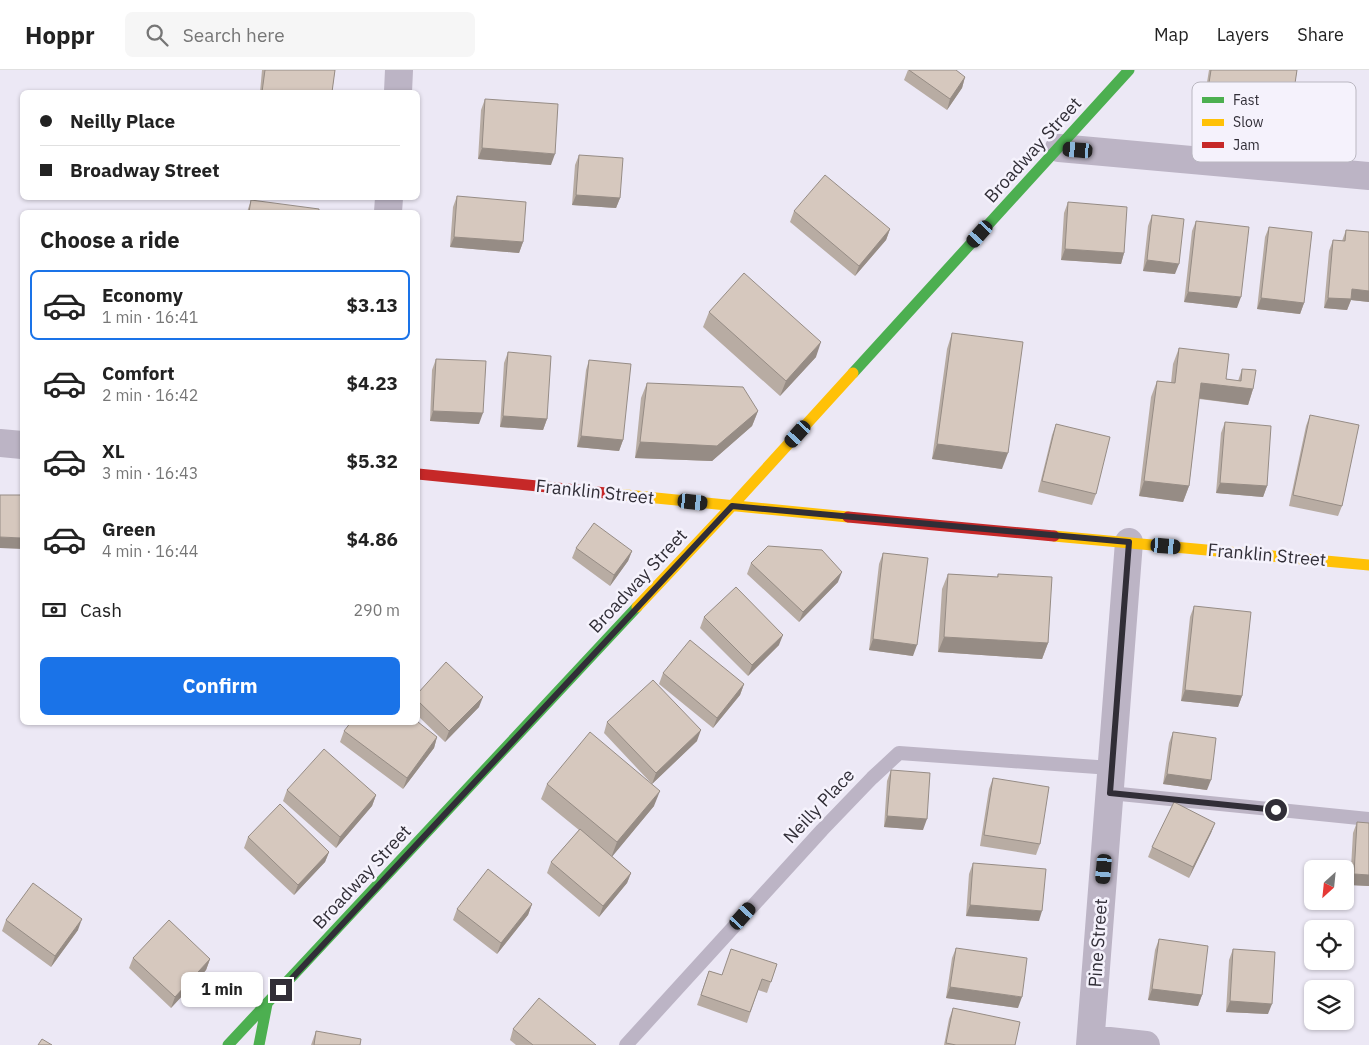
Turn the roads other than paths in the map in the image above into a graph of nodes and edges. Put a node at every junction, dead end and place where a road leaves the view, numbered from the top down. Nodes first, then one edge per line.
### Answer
1 (399, 70) edge
2 (1129, 70) edge
3 (398, 90) edge
4 (1059, 148) junction
5 (1192, 160) edge
6 (1214, 162) edge
7 (1369, 176) edge
8 (0, 443) edge
9 (20, 445) edge
10 (420, 474) edge
11 (732, 506) junction
12 (1129, 542) junction
13 (1369, 564) edge
14 (1111, 781) junction
15 (1369, 819) edge
16 (267, 1004) junction
17 (1091, 1042) edge
18 (228, 1045) edge
19 (259, 1045) edge
20 (626, 1045) edge
21 (1146, 1045) edge

1 - 3 street
2 - 4 street, Broadway Street
4 - 5 street
4 - 11 street, Broadway Street
6 - 7 street
8 - 9 street
10 - 11 street, Franklin Street
11 - 12 street, Franklin Street
11 - 16 street, Broadway Street
12 - 13 street, Franklin Street
12 - 14 street, Pine Street
14 - 15 lane, Neilly Place
14 - 17 street, Pine Street
14 - 20 lane, Neilly Place
16 - 18 street, Broadway Street
16 - 19 street
17 - 21 street

